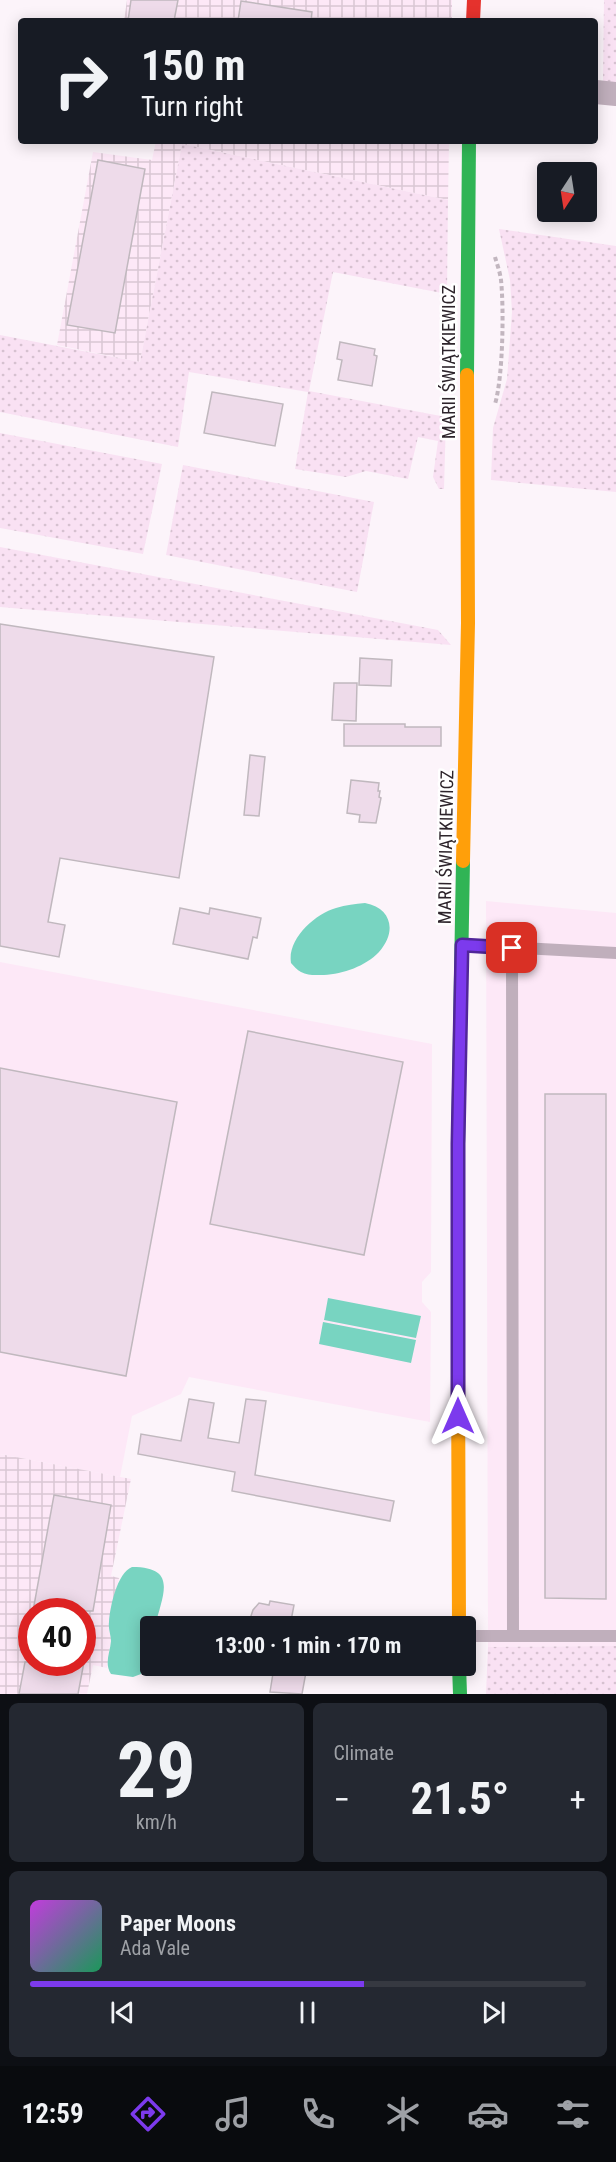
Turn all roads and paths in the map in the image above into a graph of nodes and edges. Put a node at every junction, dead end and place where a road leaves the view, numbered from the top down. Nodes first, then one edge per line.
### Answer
1 (474, 0) edge
2 (473, 18) edge
3 (598, 92) edge
4 (616, 94) edge
5 (469, 144) edge
6 (462, 945) junction
7 (512, 948) junction
8 (616, 953) edge
9 (459, 1616) edge
10 (476, 1636) edge
11 (513, 1636) junction
12 (616, 1636) edge
13 (459, 1676) edge
14 (459, 1694) edge

1 - 2 street
3 - 4 street
5 - 6 street, MARII ŚWIĄTKIEWICZ
6 - 7 lane
6 - 9 street, MARII ŚWIĄTKIEWICZ
7 - 8 lane
7 - 11 lane
10 - 11 lane
11 - 12 lane
13 - 14 street

